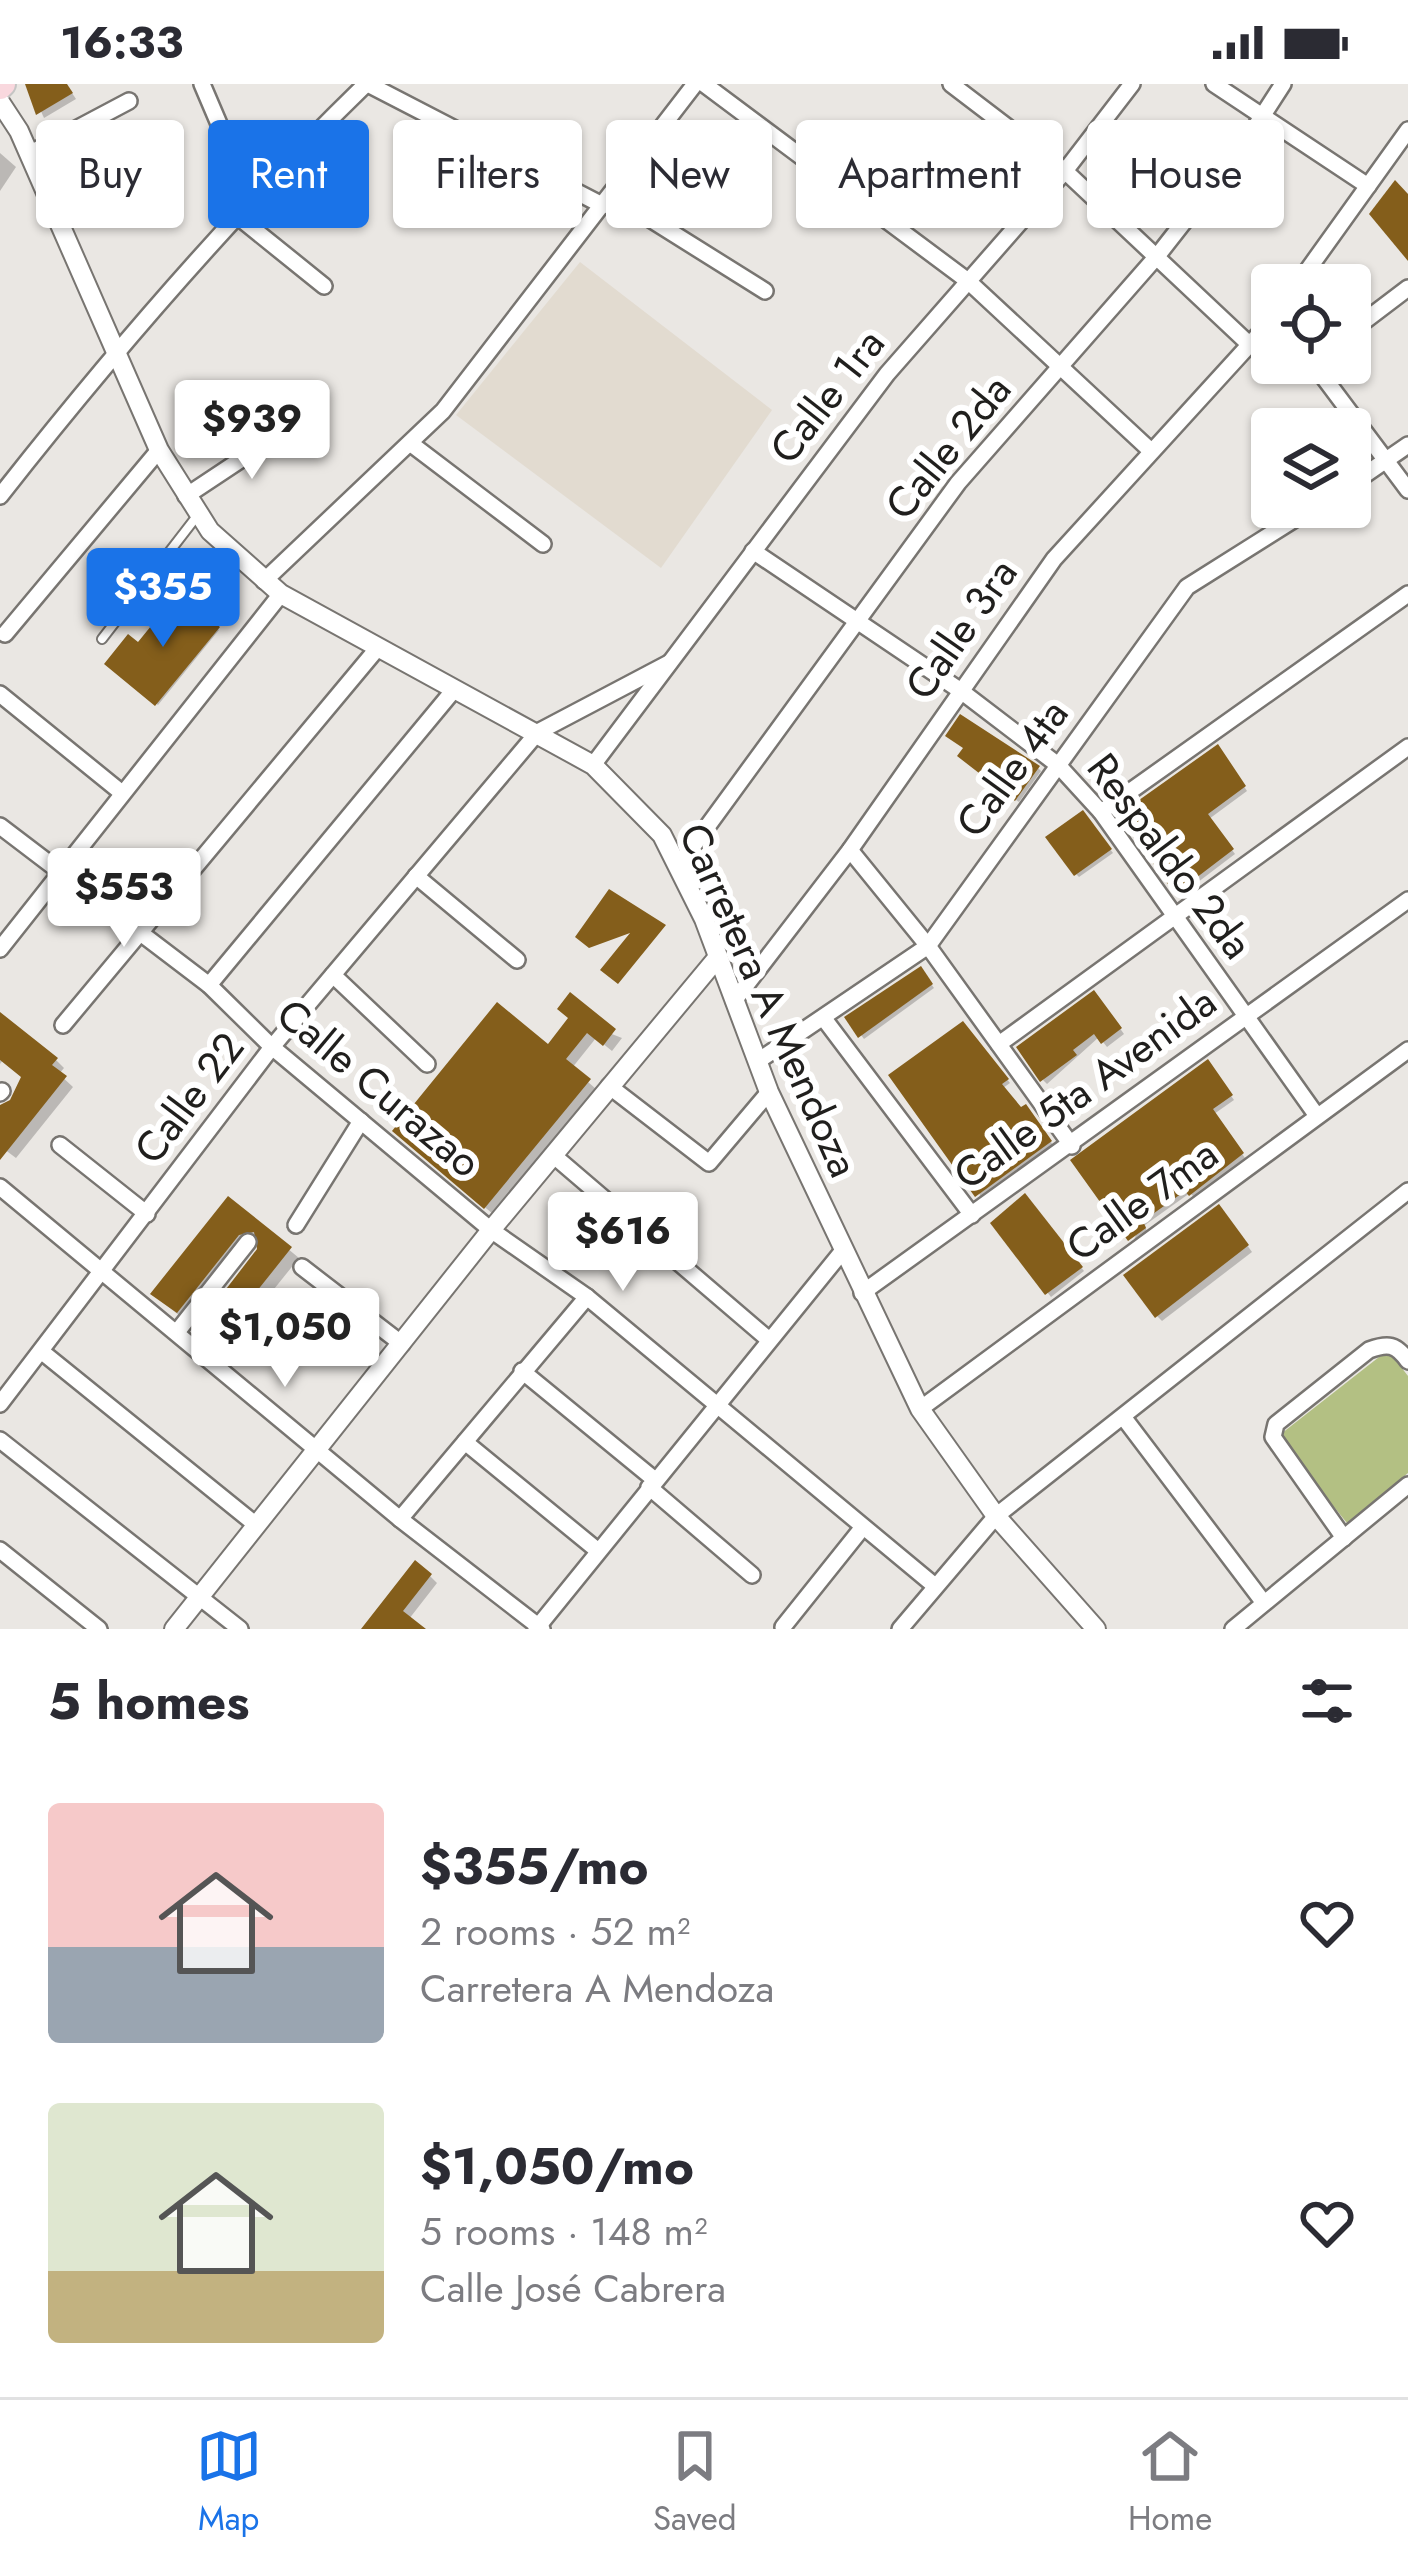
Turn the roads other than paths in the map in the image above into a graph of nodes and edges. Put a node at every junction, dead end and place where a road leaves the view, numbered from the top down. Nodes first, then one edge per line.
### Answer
1 (202, 84) edge
2 (367, 84) edge
3 (700, 84) edge
4 (951, 84) edge
5 (1132, 84) edge
6 (1214, 84) edge
7 (1282, 84) edge
8 (129, 100) dead end
9 (0, 102) edge
10 (1262, 116) junction
11 (217, 120) edge
12 (331, 120) edge
13 (1408, 130) edge
14 (29, 154) junction
15 (1065, 171) junction
16 (1368, 186) junction
17 (602, 205) junction
18 (224, 228) edge
19 (252, 228) edge
20 (1158, 255) junction
21 (1313, 264) edge
22 (968, 281) junction
23 (324, 286) dead end
24 (1408, 288) edge
25 (765, 291) dead end
26 (1371, 316) edge
27 (1250, 346) joint
28 (113, 352) junction
29 (1059, 368) junction
30 (1329, 384) edge
31 (290, 427) dead end
32 (410, 443) junction
33 (1408, 446) edge
34 (159, 450) junction
35 (1151, 451) junction
36 (1387, 462) junction
37 (1371, 472) edge
38 (1408, 490) edge
39 (0, 496) edge
40 (186, 496) junction
41 (198, 514) junction
42 (1280, 528) edge
43 (543, 544) dead end
44 (753, 551) junction
45 (265, 580) junction
46 (281, 594) junction
47 (1408, 594) edge
48 (857, 624) junction
49 (5, 634) dead end
50 (102, 639) dead end
51 (376, 650) junction
52 (669, 662) junction
53 (453, 691) junction
54 (961, 691) junction
55 (0, 694) edge
56 (538, 731) junction
57 (1408, 747) edge
58 (593, 765) junction
59 (1058, 765) junction
60 (122, 794) junction
61 (1101, 812) junction
62 (0, 826) edge
63 (850, 850) junction
64 (680, 864) junction
65 (58, 873) junction
66 (416, 876) junction
67 (1408, 900) edge
68 (1171, 917) junction
69 (142, 932) junction
70 (928, 946) junction
71 (0, 949) edge
72 (718, 957) junction
73 (517, 961) dead end
74 (333, 975) junction
75 (209, 985) junction
76 (734, 1001) junction
77 (1244, 1017) junction
78 (826, 1019) junction
79 (63, 1024) dead end
80 (999, 1044) junction
81 (272, 1047) junction
82 (1408, 1050) edge
83 (758, 1061) junction
84 (428, 1064) dead end
85 (608, 1086) junction
86 (769, 1092) junction
87 (1317, 1116) junction
88 (361, 1121) junction
89 (60, 1145) dead end
90 (1072, 1146) junction
91 (553, 1155) junction
92 (0, 1187) edge
93 (1406, 1196) edge
94 (147, 1214) junction
95 (972, 1215) junction
96 (296, 1225) dead end
97 (491, 1230) junction
98 (248, 1242) dead end
99 (841, 1253) junction
100 (302, 1267) dead end
101 (104, 1271) junction
102 (862, 1293) junction
103 (587, 1297) junction
104 (177, 1332) junction
105 (768, 1339) junction
106 (402, 1344) junction
107 (41, 1352) junction
108 (1408, 1361) edge
109 (522, 1371) junction
110 (0, 1404) edge
111 (717, 1407) junction
112 (920, 1409) junction
113 (1124, 1418) junction
114 (0, 1440) edge
115 (465, 1442) junction
116 (315, 1448) junction
117 (652, 1483) junction
118 (1408, 1485) edge
119 (996, 1516) junction
120 (400, 1520) junction
121 (255, 1524) junction
122 (863, 1527) junction
123 (1344, 1538) junction
124 (0, 1550) edge
125 (597, 1550) junction
126 (752, 1574) dead end
127 (935, 1586) junction
128 (199, 1597) junction
129 (1264, 1603) junction
130 (783, 1627) edge
131 (539, 1628) edge
132 (99, 1629) edge
133 (174, 1629) edge
134 (241, 1629) edge
135 (900, 1629) edge
136 (1096, 1629) edge
137 (1233, 1629) edge

1 - 11 street
2 - 12 street
2 - 17 street
3 - 17 street
3 - 22 street
4 - 15 street
5 - 15 street, Calle 1ra
6 - 10 street
7 - 10 street, Calle 2da
8 - 14 street
9 - 14 street, Carretera A Mendoza
10 - 16 street
10 - 20 street, Calle 2da
13 - 16 street
14 - 28 street, Carretera A Mendoza
15 - 20 street
15 - 22 street, Calle 1ra
16 - 21 street
17 - 25 street
17 - 32 street
18 - 28 street
19 - 23 street
20 - 27 street
20 - 29 street, Calle 2da
22 - 29 street
22 - 44 street, Calle 1ra
24 - 26 street
27 - 35 street, Calle 3ra
28 - 34 street, Carretera A Mendoza
28 - 39 street
29 - 35 street
29 - 48 street, Calle 2da
30 - 36 street
31 - 40 street
32 - 43 street
32 - 45 street
33 - 36 street
34 - 40 street, Carretera A Mendoza
34 - 49 street
35 - 54 street, Calle 3ra
36 - 37 street
36 - 38 street
40 - 41 street, Carretera A Mendoza
41 - 45 street, Carretera A Mendoza
41 - 50 lane
42 - 59 street, Calle 4ta
44 - 48 street, Respaldo 2da
44 - 52 street, Calle 1ra
45 - 46 street, Carretera A Mendoza
46 - 51 street, Carretera A Mendoza
46 - 60 street
47 - 61 street
48 - 54 street, Respaldo 2da
48 - 64 street, Calle 2da
51 - 53 street, Carretera A Mendoza
51 - 69 street
52 - 56 street
52 - 58 street, Calle 1ra
53 - 56 street, Carretera A Mendoza
53 - 75 street
54 - 59 street, Respaldo 2da
54 - 63 street, Calle 3ra
55 - 60 street
56 - 58 street, Carretera A Mendoza
56 - 66 street, Calle 22
57 - 68 street
58 - 64 street, Carretera A Mendoza
59 - 61 street, Respaldo 2da
59 - 70 street, Calle 4ta
60 - 65 street
61 - 68 street, Respaldo 2da
62 - 65 street, Calle Curazao
63 - 70 street
63 - 76 street, Calle 3ra
64 - 72 street, Carretera A Mendoza
65 - 69 street, Calle Curazao
65 - 71 street
66 - 73 street
66 - 74 street, Calle 22
67 - 77 street, Calle 5ta Avenida
68 - 77 street, Respaldo 2da
68 - 80 street
69 - 75 street, Calle Curazao
69 - 79 street
70 - 78 street, Calle 4ta
70 - 80 street
72 - 76 street, Carretera A Mendoza
72 - 85 street
74 - 81 street, Calle 22
74 - 84 street
75 - 81 street, Calle Curazao
76 - 83 street, Carretera A Mendoza
77 - 87 street, Respaldo 2da
77 - 90 street, Calle 5ta Avenida
78 - 83 street, Calle 4ta
78 - 95 street
80 - 90 street
81 - 88 street, Calle Curazao
81 - 94 street, Calle 22
82 - 87 street, Calle 7ma
83 - 86 street, Carretera A Mendoza
85 - 86 street
85 - 91 street
86 - 99 street, Carretera A Mendoza
87 - 112 street, Calle 7ma
88 - 96 street
88 - 97 street, Calle Curazao
89 - 94 street
90 - 95 street, Calle 5ta Avenida
91 - 97 street
91 - 105 street
92 - 101 street
93 - 113 street
94 - 101 street, Calle 22
95 - 102 street, Calle 5ta Avenida
97 - 103 street, Calle Curazao
97 - 106 street
98 - 104 street
99 - 102 street, Carretera A Mendoza
99 - 105 street
100 - 106 street
101 - 104 street
101 - 107 street, Calle 22
102 - 112 street, Carretera A Mendoza
103 - 109 street
103 - 111 street, Calle Curazao
104 - 116 street
105 - 111 street
106 - 116 street
107 - 110 street, Calle 22
107 - 121 street
108 - 123 street
109 - 115 street
109 - 117 street
111 - 117 street
111 - 122 street, Calle Curazao
112 - 119 street, Carretera A Mendoza
113 - 119 street
113 - 129 street
114 - 128 street
115 - 120 street
115 - 125 street
116 - 120 street
116 - 121 street
117 - 125 street
117 - 126 street
118 - 123 street
119 - 127 street
119 - 136 street, Carretera A Mendoza
120 - 131 street
121 - 128 street
122 - 127 street, Calle Curazao
122 - 130 street
123 - 129 street
124 - 132 street
125 - 131 street
127 - 135 street
128 - 133 street
128 - 134 street
129 - 137 street

